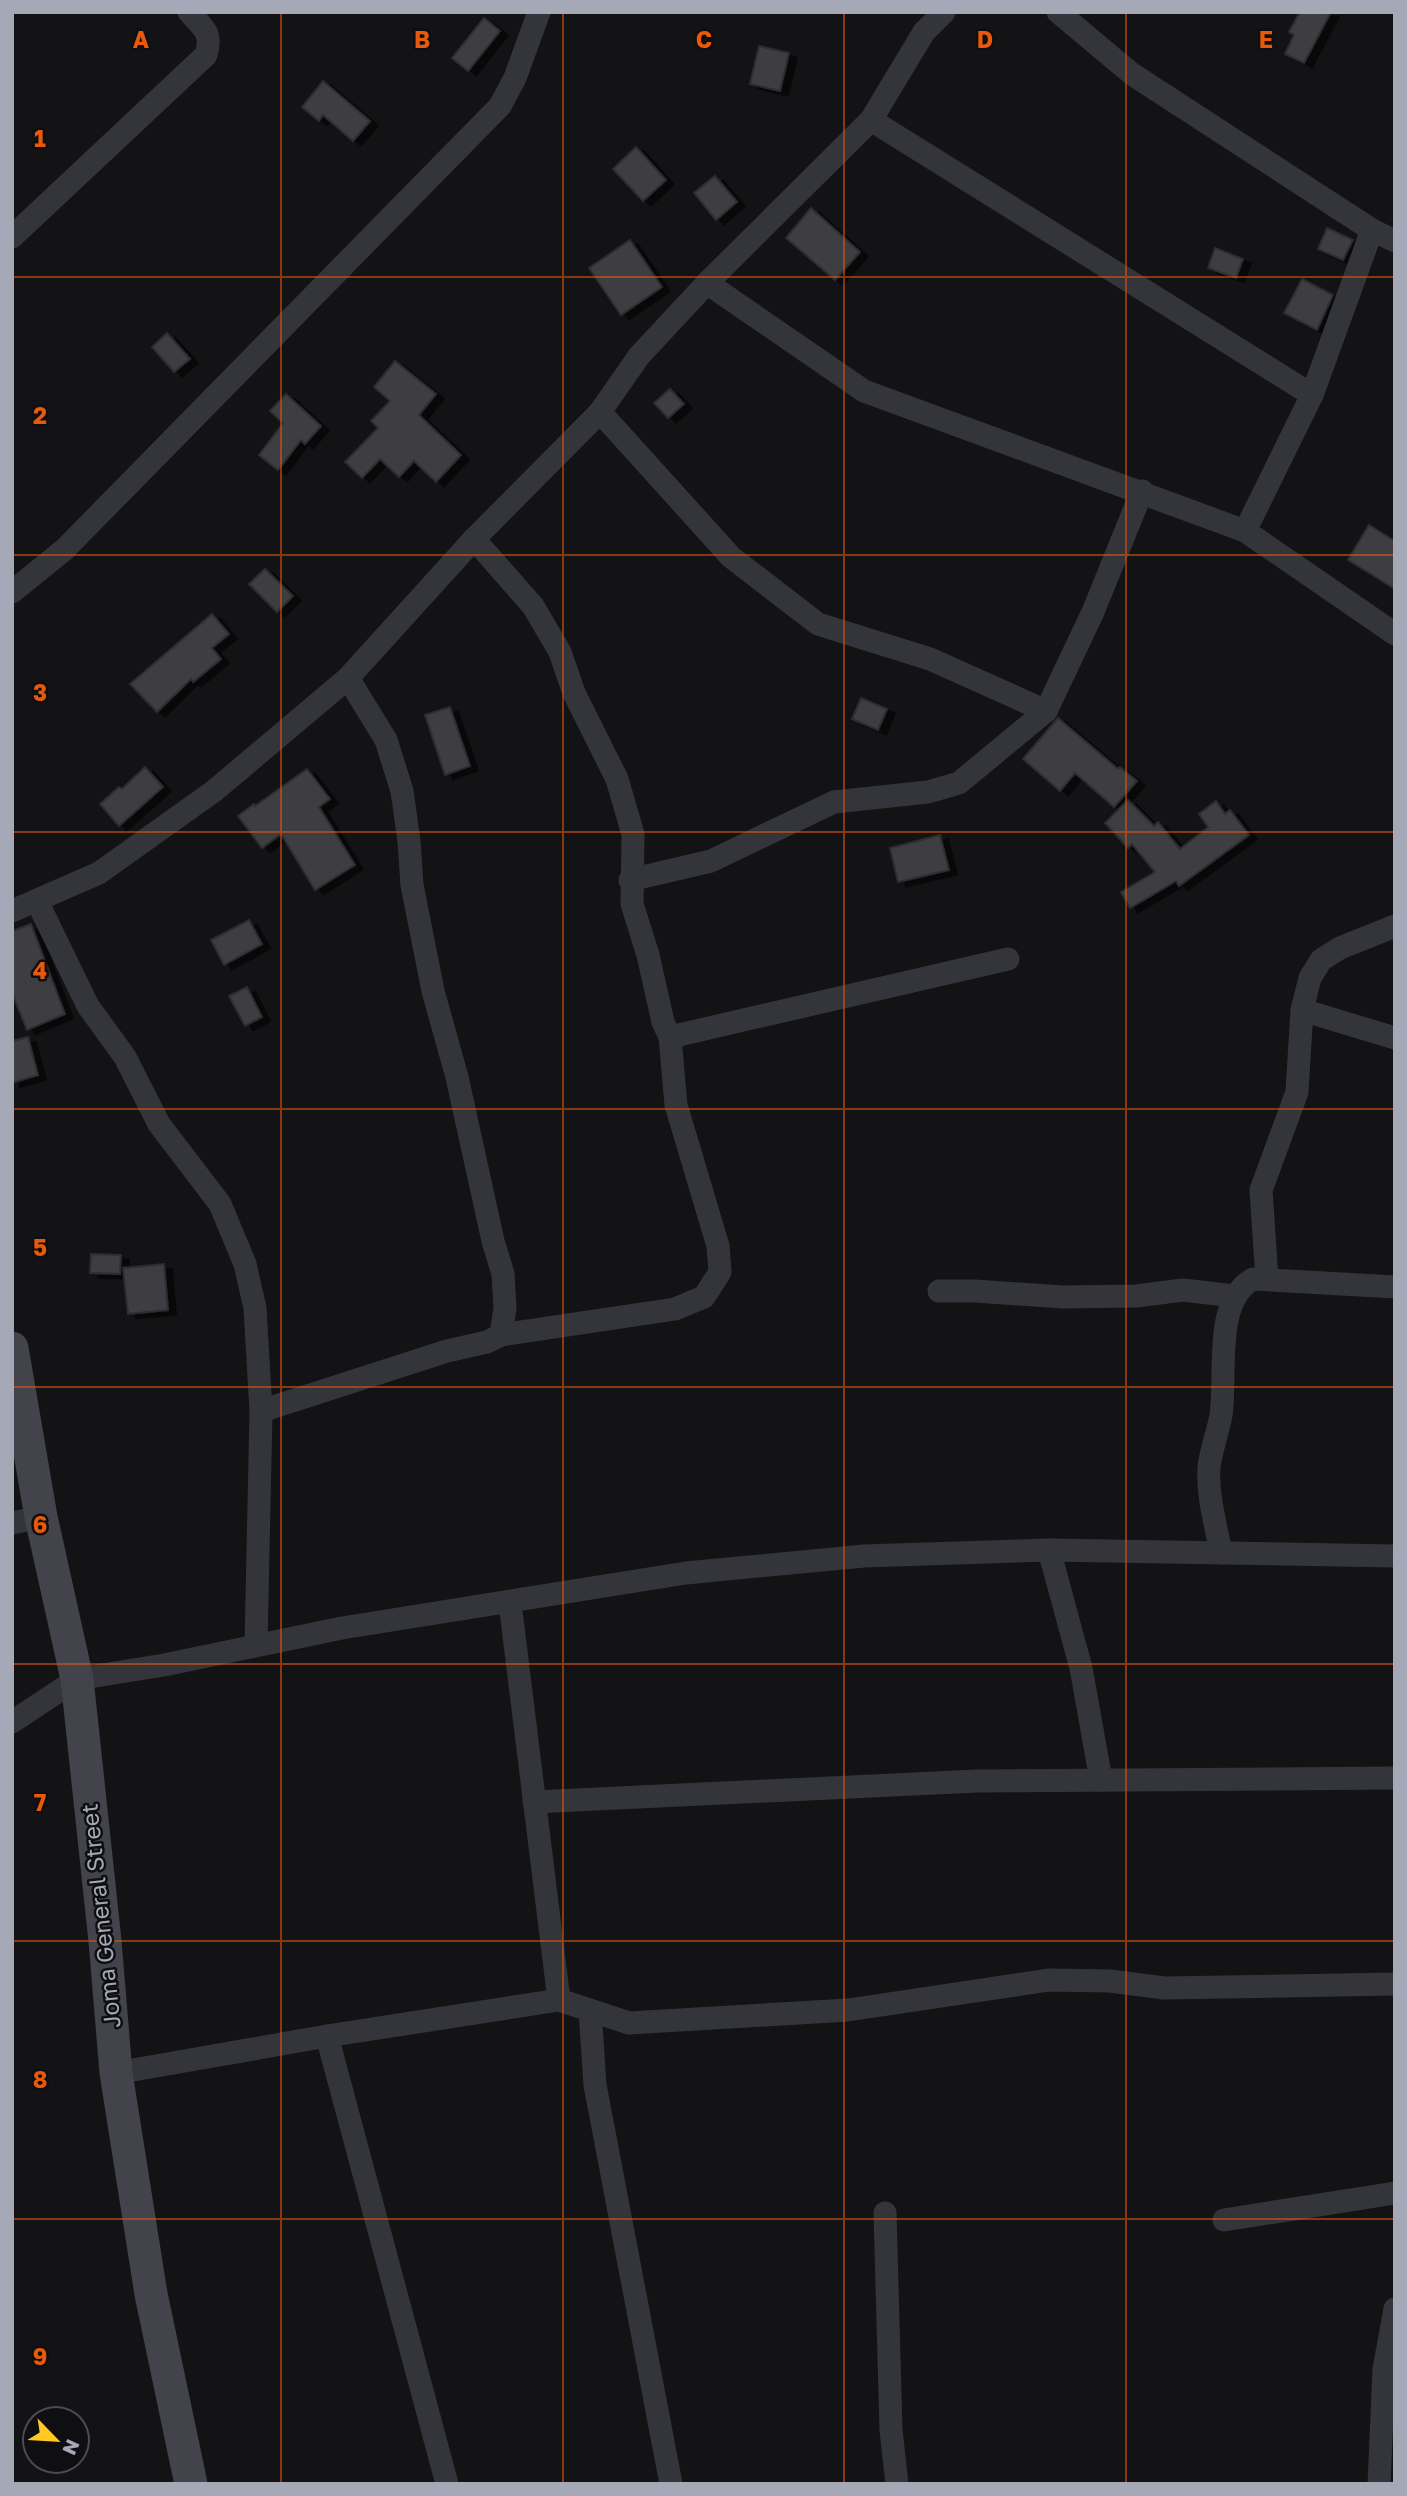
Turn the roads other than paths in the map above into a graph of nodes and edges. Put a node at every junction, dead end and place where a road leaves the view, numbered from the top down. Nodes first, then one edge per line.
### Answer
1 (189, 12) edge
2 (944, 12) edge
3 (1058, 12) edge
4 (533, 16) edge
5 (871, 120) junction
6 (1371, 230) junction
7 (12, 237) edge
8 (1395, 241) edge
9 (707, 283) junction
10 (1312, 395) junction
11 (600, 412) junction
12 (1142, 491) junction
13 (1245, 531) junction
14 (474, 539) junction
15 (12, 592) edge
16 (1395, 634) edge
17 (348, 678) junction
18 (1046, 711) junction
19 (630, 880) junction
20 (37, 901) junction
21 (12, 911) edge
22 (1395, 926) edge
23 (1008, 959) dead end
24 (1302, 1010) junction
25 (670, 1037) junction
26 (1395, 1038) edge
27 (1267, 1279) junction
28 (1395, 1287) edge
29 (939, 1292) dead end
30 (1234, 1296) junction
31 (501, 1335) junction
32 (12, 1348) edge
33 (261, 1411) junction
34 (27, 1520) edge
35 (1049, 1550) junction
36 (1221, 1553) junction
37 (1395, 1556) edge
38 (510, 1603) junction
39 (256, 1645) junction
40 (77, 1679) junction
41 (12, 1722) edge
42 (1395, 1778) edge
43 (1101, 1780) junction
44 (534, 1801) junction
45 (1395, 1984) edge
46 (559, 2000) junction
47 (590, 2010) junction
48 (327, 2036) junction
49 (116, 2073) junction
50 (1395, 2193) edge
51 (885, 2213) dead end
52 (1224, 2220) dead end
53 (1395, 2309) edge
54 (191, 2484) edge
55 (447, 2484) edge
56 (671, 2484) edge
57 (897, 2484) edge
58 (1379, 2484) edge

1 - 7 street
2 - 5 street
3 - 6 street
4 - 15 street
5 - 9 street
5 - 10 street
6 - 8 street
6 - 10 street
9 - 11 street
9 - 12 street
10 - 13 street
11 - 14 street
11 - 18 street
12 - 13 street
12 - 18 street
13 - 16 street
14 - 17 street
14 - 19 street
17 - 20 street
17 - 31 street
18 - 19 street
19 - 25 street
20 - 21 street
20 - 33 street
22 - 24 street
23 - 25 street
24 - 26 street
24 - 27 street
25 - 31 street
27 - 28 street
27 - 30 street
29 - 30 street
30 - 36 street
31 - 33 street
32 - 34 street, Joma General Street
33 - 39 street
34 - 40 street, Joma General Street
35 - 36 street
35 - 38 street
35 - 43 street
36 - 37 street
38 - 39 street
38 - 44 street
39 - 40 street
40 - 41 street
40 - 49 street, Joma General Street
42 - 43 street
43 - 44 street
44 - 46 street
45 - 47 street
46 - 47 street
46 - 48 street
47 - 56 street
48 - 49 street
48 - 55 street
49 - 54 street, Joma General Street
50 - 52 street
51 - 57 street
53 - 58 street

